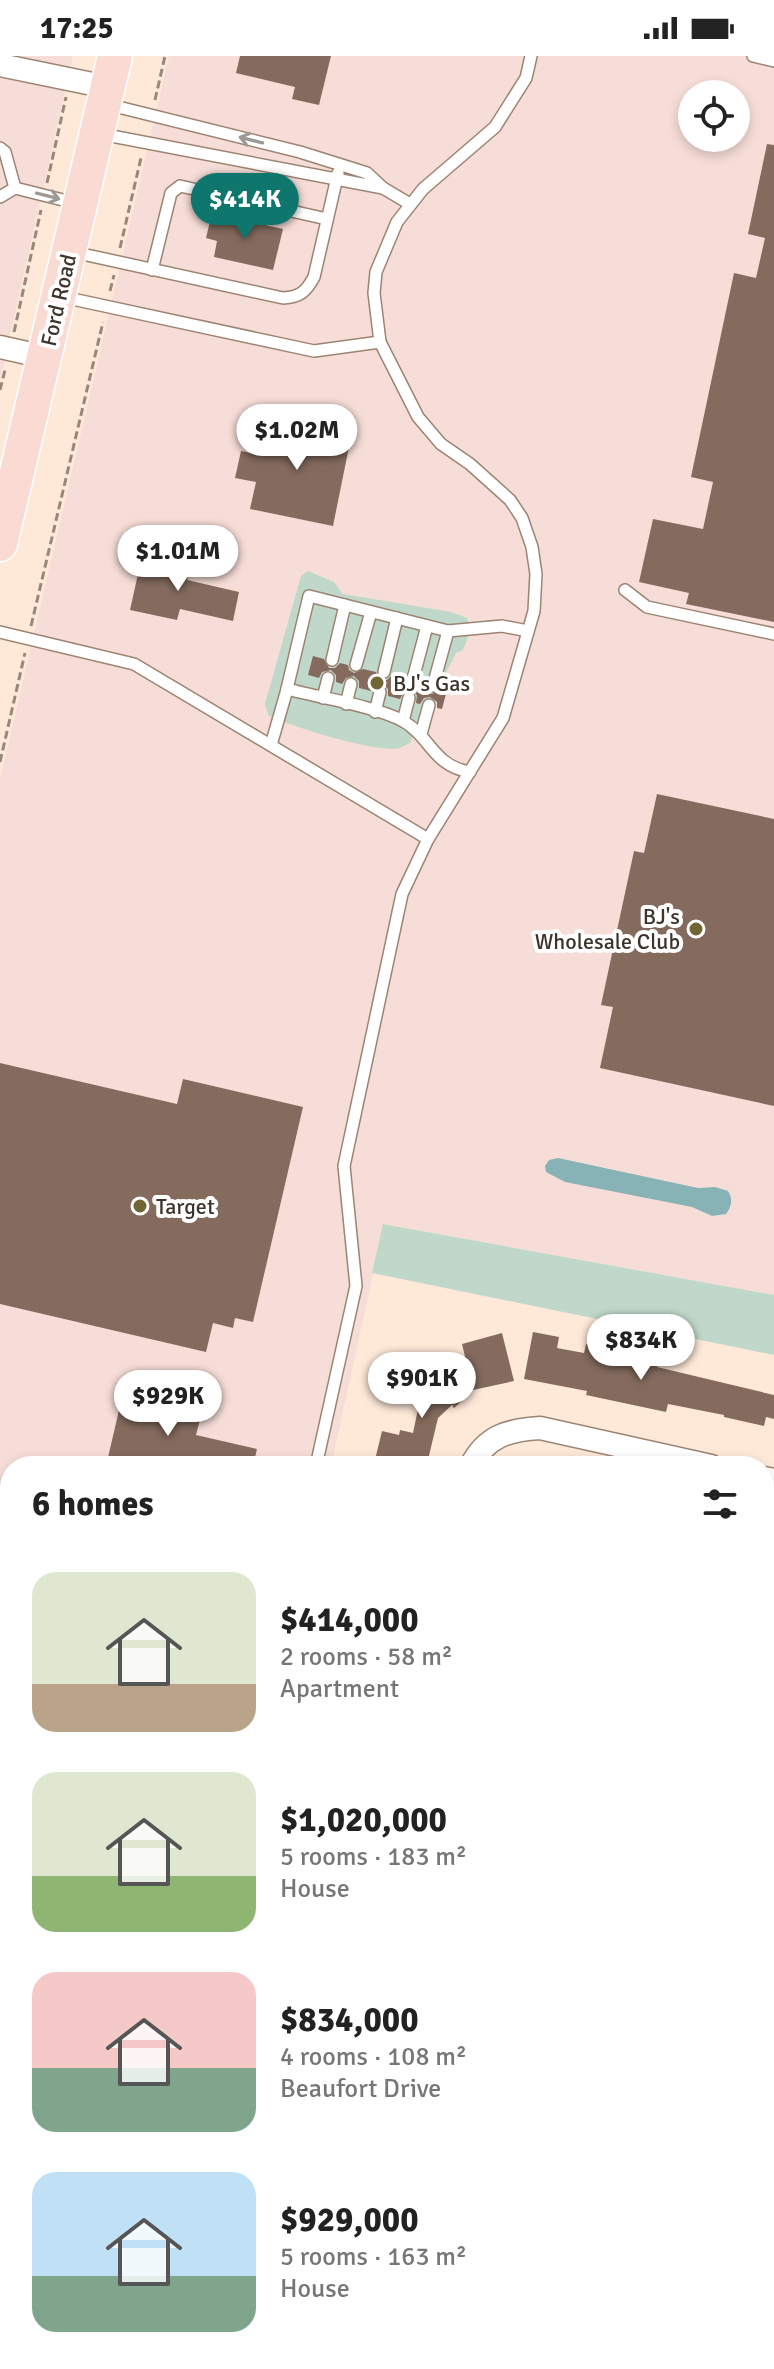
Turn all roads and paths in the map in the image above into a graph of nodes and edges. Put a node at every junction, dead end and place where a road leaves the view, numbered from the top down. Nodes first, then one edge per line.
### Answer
1 (165, 56) edge
2 (531, 56) edge
3 (753, 56) edge
4 (774, 61) edge
5 (0, 65) edge
6 (105, 95) edge
7 (152, 115) junction
8 (145, 142) junction
9 (0, 148) edge
10 (340, 165) junction
11 (337, 179) junction
12 (15, 188) junction
13 (383, 188) junction
14 (0, 197) edge
15 (80, 204) junction
16 (410, 204) junction
17 (327, 219) junction
18 (69, 251) junction
19 (117, 262) junction
20 (152, 270) junction
21 (59, 297) junction
22 (106, 307) junction
23 (380, 342) junction
24 (0, 347) edge
25 (45, 357) junction
26 (5, 370) dead end
27 (0, 390) edge
28 (0, 544) edge
29 (625, 590) dead end
30 (345, 605) junction
31 (371, 612) junction
32 (397, 618) junction
33 (427, 626) junction
34 (448, 631) junction
35 (528, 631) junction
36 (0, 632) edge
37 (774, 634) edge
38 (28, 639) junction
39 (332, 660) dead end
40 (356, 665) dead end
41 (384, 672) dead end
42 (328, 678) dead end
43 (413, 679) dead end
44 (351, 684) dead end
45 (433, 686) dead end
46 (287, 689) junction
47 (380, 692) dead end
48 (323, 698) junction
49 (409, 698) dead end
50 (346, 704) junction
51 (429, 705) dead end
52 (375, 712) junction
53 (403, 721) junction
54 (421, 734) junction
55 (271, 745) junction
56 (0, 762) edge
57 (470, 772) junction
58 (428, 839) junction
59 (318, 1456) edge
60 (477, 1456) edge
61 (666, 1456) edge

1 - 7 path
2 - 16 lane
3 - 4 lane
5 - 6 street
6 - 7 lane
6 - 8 lane
6 - 15 main road, Ford Road
10 -> 7 lane
8 - 11 lane
8 - 19 path
9 - 12 lane
10 - 11 lane
10 - 13 lane
11 - 13 lane
11 - 17 lane
12 - 14 lane
12 -> 15 lane
13 - 16 lane
15 - 18 main road, Ford Road
16 - 23 lane
17 - 20 lane
17 - 20 lane
18 - 19 lane
18 - 21 main road, Ford Road
19 - 20 lane
19 - 22 path
21 - 22 lane
21 - 25 main road, Ford Road
22 - 23 lane
22 - 38 path
23 - 35 lane
24 - 25 street
25 - 28 main road, Ford Road
26 - 27 path
29 - 37 lane
30 - 31 lane
30 - 39 lane
30 - 46 lane
31 - 32 lane
31 - 40 lane
32 - 33 lane
32 - 41 lane
33 - 34 lane
33 - 43 lane
34 - 35 lane
34 - 45 lane
35 - 57 lane
36 - 38 lane
38 - 55 lane
38 - 56 path
42 - 48 lane
44 - 50 lane
46 - 48 lane
46 - 55 lane
47 - 52 lane
48 - 50 lane
49 - 53 lane
50 - 52 lane
51 - 54 lane
52 - 53 lane
53 - 54 lane
54 - 57 lane
55 - 58 lane
57 - 58 lane
58 - 59 lane
60 - 61 street

